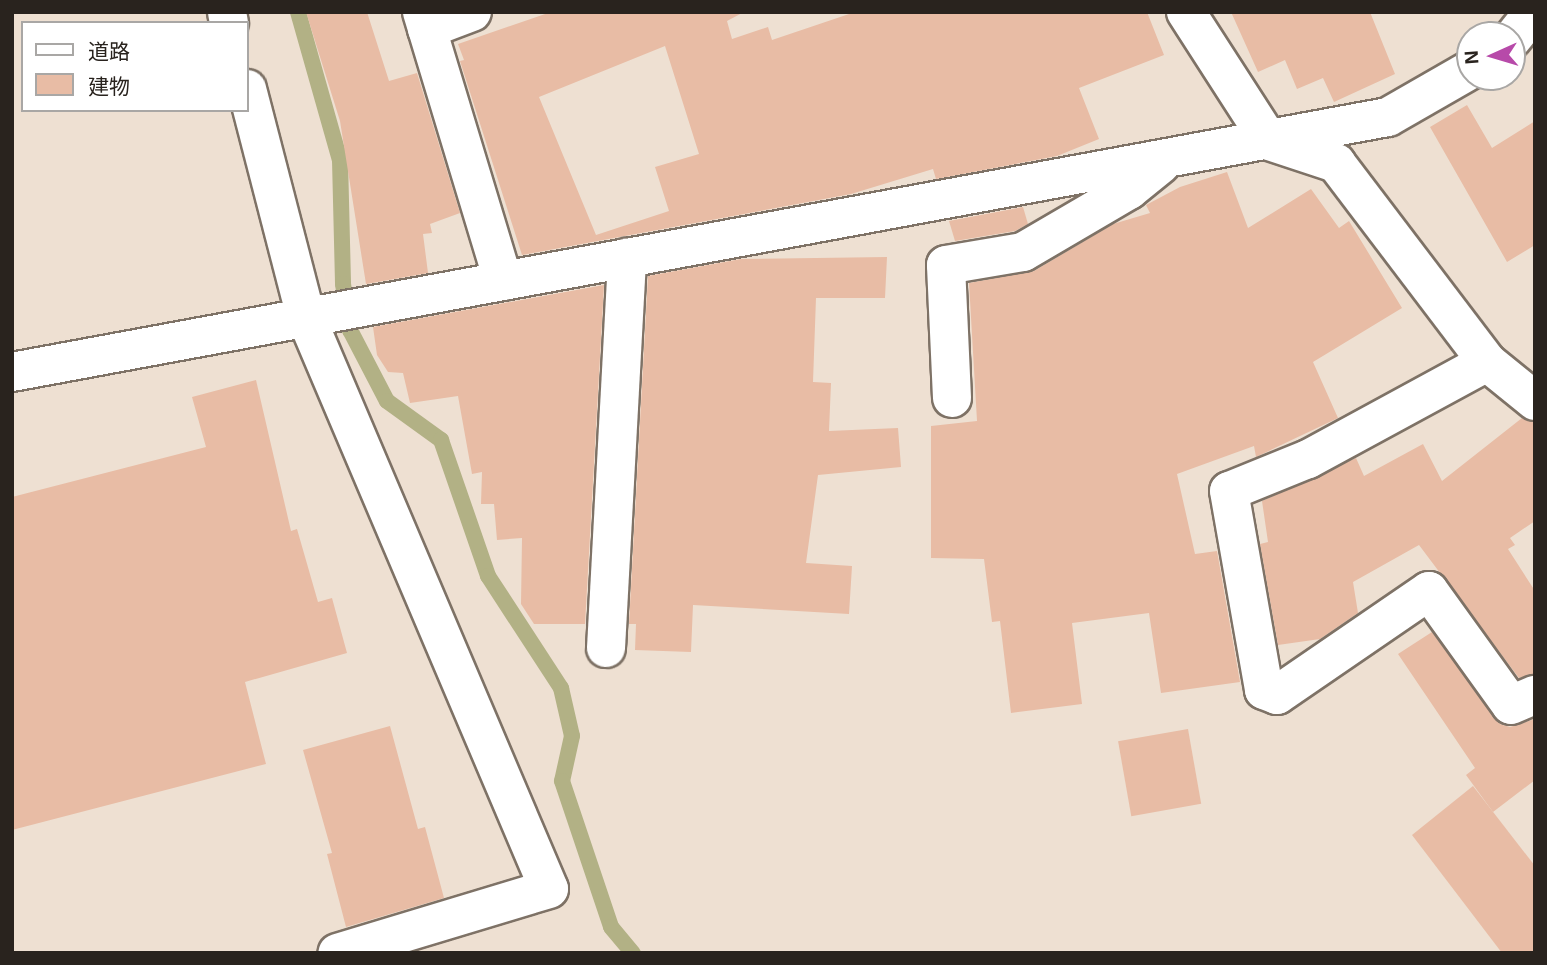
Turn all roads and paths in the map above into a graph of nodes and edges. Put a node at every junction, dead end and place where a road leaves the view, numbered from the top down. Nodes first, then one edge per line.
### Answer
1 (472, 12) edge
2 (1186, 12) edge
3 (424, 20) edge
4 (1456, 78) edge
5 (248, 93) edge
6 (1269, 141) junction
7 (1166, 160) junction
8 (627, 258) junction
9 (503, 281) junction
10 (306, 317) junction
11 (1487, 362) junction
12 (12, 372) edge
13 (952, 398) dead end
14 (1535, 401) edge
15 (606, 648) dead end
16 (1535, 695) edge
17 (337, 953) edge

1 - 3 street
2 - 6 street
3 - 9 street
4 - 6 street
5 - 10 street
6 - 7 street
6 - 11 street
7 - 8 street
7 - 13 street
8 - 9 street
8 - 15 street
9 - 10 street
10 - 12 street
10 - 17 street
11 - 14 street
11 - 16 street

